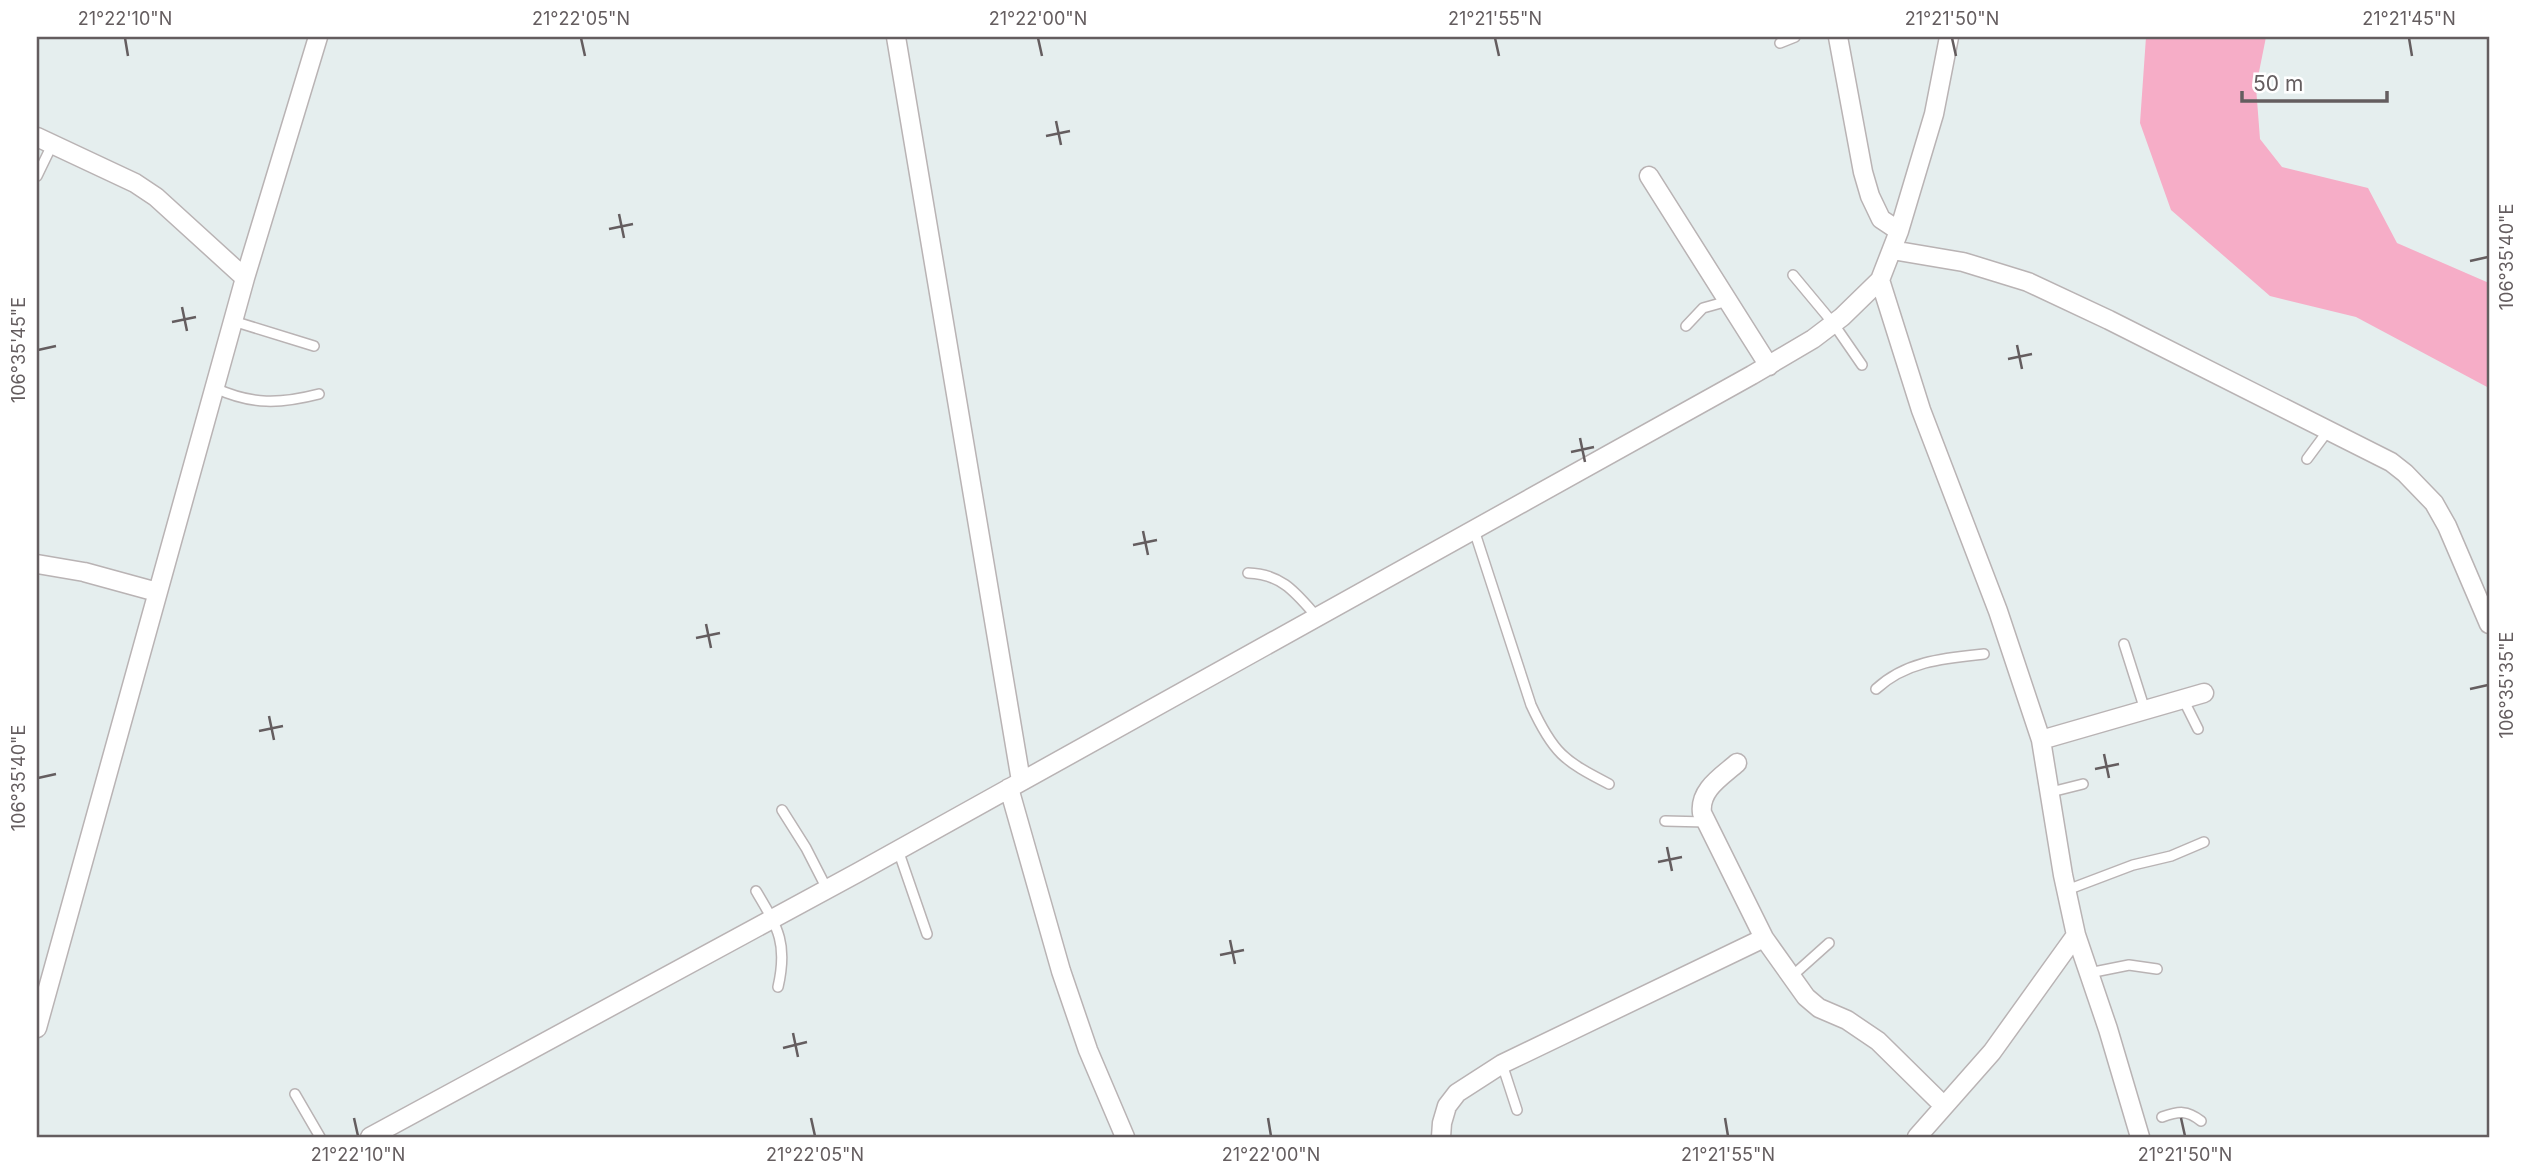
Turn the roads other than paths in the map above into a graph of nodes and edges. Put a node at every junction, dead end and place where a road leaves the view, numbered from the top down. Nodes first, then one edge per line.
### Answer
1 (318, 37) edge
2 (895, 37) edge
3 (1795, 37) edge
4 (1838, 37) edge
5 (1948, 37) edge
6 (1780, 43) dead end
7 (44, 141) edge
8 (37, 176) edge
9 (1650, 176) dead end
10 (1899, 230) junction
11 (1892, 250) junction
12 (1793, 275) dead end
13 (245, 278) junction
14 (1880, 280) junction
15 (1728, 301) junction
16 (233, 321) junction
17 (1833, 323) junction
18 (1686, 326) dead end
19 (314, 346) dead end
20 (1862, 365) dead end
21 (1769, 366) junction
22 (215, 388) junction
23 (318, 394) dead end
24 (2326, 432) junction
25 (2307, 459) dead end
26 (1474, 530) junction
27 (37, 564) edge
28 (1248, 573) dead end
29 (157, 592) junction
30 (2485, 602) edge
31 (1317, 617) junction
32 (2489, 624) edge
33 (2124, 644) dead end
34 (1984, 654) dead end
35 (1876, 689) dead end
36 (2204, 693) dead end
37 (2183, 699) junction
38 (2145, 710) junction
39 (2198, 729) dead end
40 (2041, 740) junction
41 (1737, 763) dead end
42 (1609, 784) dead end
43 (2083, 784) dead end
44 (1015, 785) junction
45 (2051, 792) junction
46 (782, 810) dead end
47 (1665, 821) dead end
48 (1706, 821) junction
49 (2204, 842) dead end
50 (898, 850) junction
51 (827, 889) junction
52 (756, 891) dead end
53 (2067, 891) junction
54 (772, 919) junction
55 (927, 934) dead end
56 (2076, 935) junction
57 (1765, 938) junction
58 (1829, 943) dead end
59 (2157, 969) dead end
60 (2089, 973) junction
61 (1791, 977) junction
62 (778, 988) dead end
63 (37, 1028) edge
64 (1502, 1064) junction
65 (295, 1094) dead end
66 (1944, 1106) junction
67 (1517, 1110) dead end
68 (2162, 1117) dead end
69 (2201, 1121) dead end
70 (2142, 1130) edge
71 (320, 1137) edge
72 (370, 1137) edge
73 (1125, 1137) edge
74 (1441, 1137) edge
75 (1917, 1137) edge

1 - 13 street
2 - 44 street
3 - 6 lane
4 - 10 street
5 - 10 street
7 - 8 lane
7 - 13 street
9 - 15 street
10 - 11 street
11 - 14 street
11 - 24 street
12 - 17 lane
13 - 16 street
14 - 17 street
14 - 40 street
15 - 18 lane
15 - 21 street
16 - 19 lane
16 - 22 street
17 - 20 lane
17 - 21 street
21 - 26 street
22 - 23 lane
22 - 29 street
24 - 25 lane
24 - 30 street
26 - 31 street
26 - 42 lane
27 - 29 street
28 - 31 lane
29 - 63 street
30 - 32 street
31 - 44 street
33 - 38 lane
34 - 35 lane
36 - 37 street
37 - 38 street
37 - 39 lane
38 - 40 street
40 - 45 street
41 - 48 street
43 - 45 lane
44 - 50 street
44 - 73 street
45 - 53 street
46 - 51 lane
47 - 48 lane
48 - 57 street
49 - 53 lane
50 - 51 street
50 - 55 lane
51 - 54 street
52 - 54 lane
53 - 56 street
54 - 62 lane
54 - 72 street
56 - 60 street
56 - 66 street
57 - 61 street
57 - 64 street
58 - 61 lane
59 - 60 lane
60 - 70 street
61 - 66 street
64 - 67 lane
64 - 74 street
65 - 71 lane
66 - 75 street
68 - 69 lane

